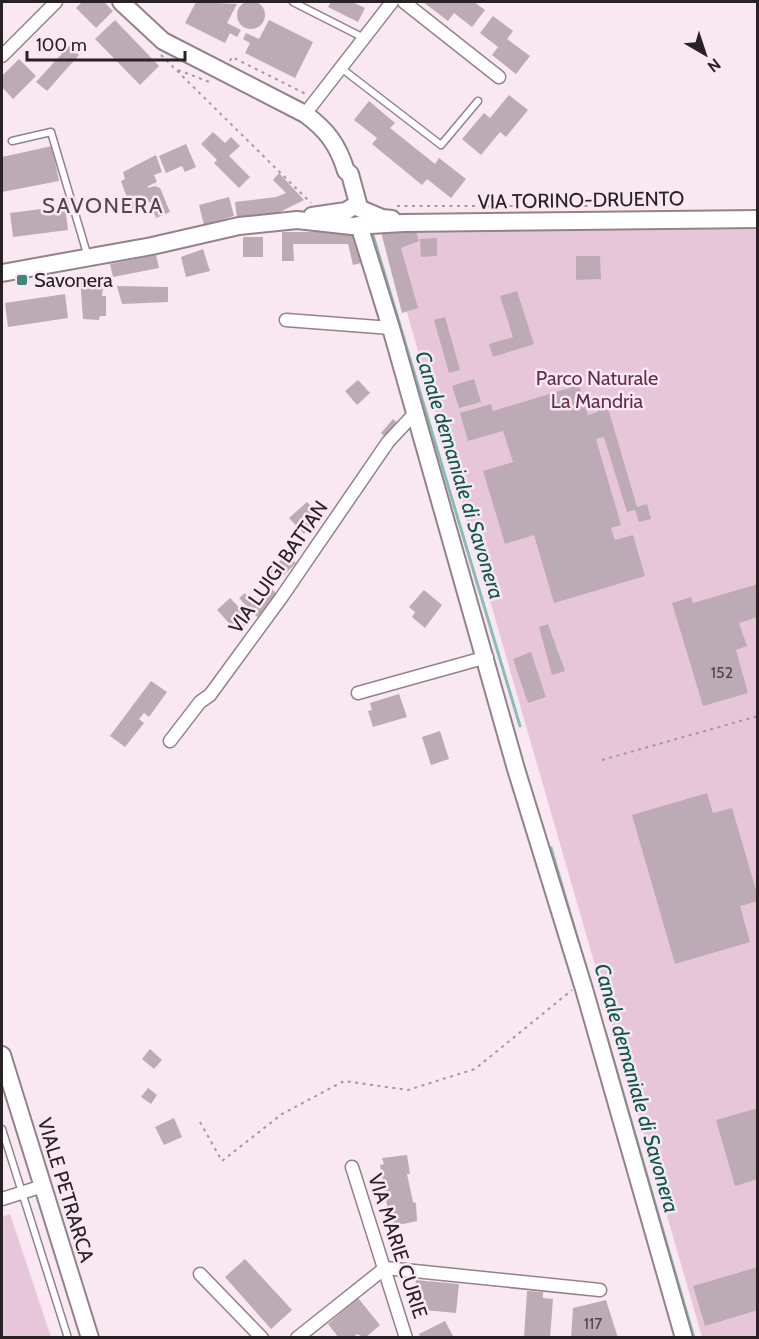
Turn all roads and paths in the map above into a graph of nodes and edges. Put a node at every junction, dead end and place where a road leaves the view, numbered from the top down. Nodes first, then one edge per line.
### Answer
1 (56, 2) edge
2 (121, 2) edge
3 (293, 2) edge
4 (392, 2) edge
5 (404, 2) edge
6 (364, 38) junction
7 (2, 56) edge
8 (341, 68) junction
9 (175, 69) dead end
10 (500, 77) dead end
11 (478, 101) dead end
12 (305, 114) junction
13 (12, 141) dead end
14 (395, 206) dead end
15 (642, 206) dead end
16 (319, 214) junction
17 (354, 215) junction
18 (758, 219) edge
19 (297, 220) junction
20 (88, 258) junction
21 (2, 273) edge
22 (286, 320) dead end
23 (392, 331) junction
24 (415, 413) junction
25 (487, 657) junction
26 (358, 693) dead end
27 (758, 716) edge
28 (170, 741) dead end
29 (602, 760) dead end
30 (584, 989) junction
31 (2, 1055) edge
32 (200, 1122) dead end
33 (2, 1129) edge
34 (352, 1167) dead end
35 (43, 1186) junction
36 (22, 1192) junction
37 (2, 1199) edge
38 (385, 1268) junction
39 (200, 1274) dead end
40 (600, 1290) dead end
41 (68, 1338) edge
42 (90, 1338) edge
43 (262, 1338) edge
44 (297, 1338) edge
45 (406, 1338) edge
46 (684, 1338) edge

1 - 7 street
2 - 12 street
3 - 6 lane
4 - 6 street
5 - 10 street
6 - 8 street
8 - 11 lane
8 - 12 street
9 - 16 path
12 - 17 street
13 - 20 lane
14 - 15 path
16 - 17 street, VIA TORINO-DRUENTO
16 - 19 street, VIA TORINO-DRUENTO
17 - 18 street, VIA TORINO-DRUENTO
17 - 19 street, VIA TORINO-DRUENTO
17 - 23 street
19 - 20 street, VIA TORINO-DRUENTO
20 - 21 street, VIA TORINO-DRUENTO
22 - 23 street
23 - 24 street
24 - 25 street
24 - 28 street, VIA LUIGI BATTAN
25 - 26 street
25 - 30 street
27 - 29 path
30 - 32 path
30 - 46 street
31 - 35 street, VIALE PETRARCA
33 - 36 lane
34 - 38 street, VIA MARIE CURIE
35 - 36 street
35 - 42 street, VIALE PETRARCA
36 - 37 street
36 - 41 lane
38 - 40 street
38 - 44 street
38 - 45 street, VIA MARIE CURIE
39 - 43 street

